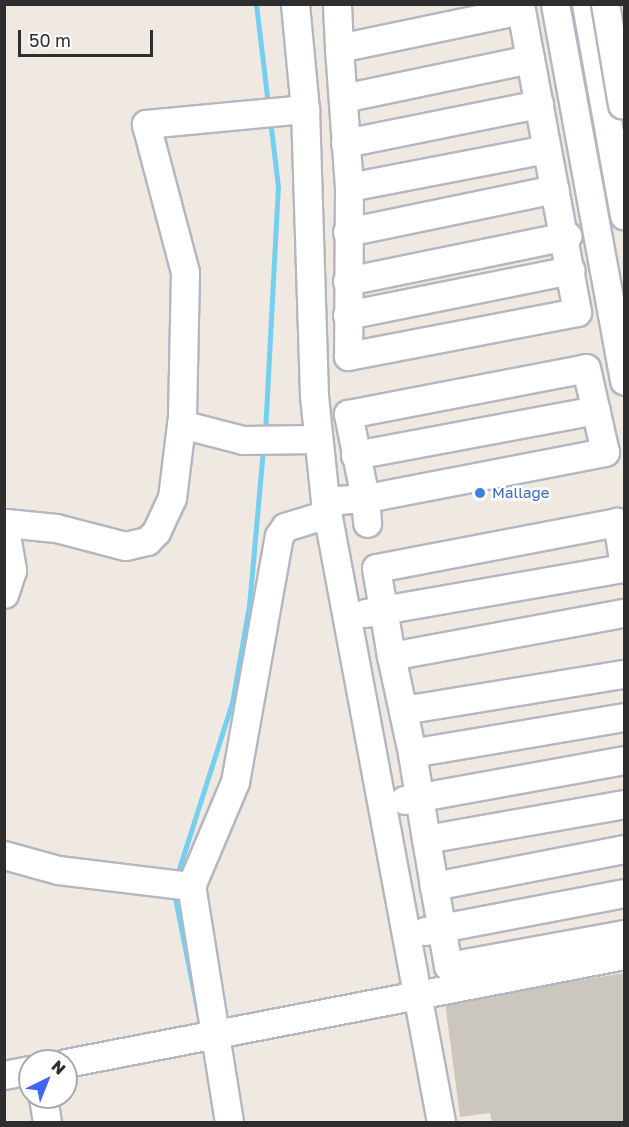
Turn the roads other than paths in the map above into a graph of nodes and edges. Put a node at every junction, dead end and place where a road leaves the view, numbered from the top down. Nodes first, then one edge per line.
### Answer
1 (295, 4) edge
2 (555, 4) edge
3 (586, 4) edge
4 (605, 4) edge
5 (338, 5) edge
6 (520, 7) edge
7 (339, 48) junction
8 (530, 59) junction
9 (615, 91) edge
10 (571, 93) junction
11 (343, 98) junction
12 (539, 104) junction
13 (305, 109) junction
14 (345, 143) junction
15 (546, 148) junction
16 (349, 187) junction
17 (555, 189) junction
18 (624, 216) edge
19 (347, 232) junction
20 (567, 236) junction
21 (571, 270) junction
22 (347, 281) junction
23 (347, 315) junction
24 (624, 381) edge
25 (596, 410) junction
26 (181, 424) junction
27 (317, 439) junction
28 (355, 455) junction
29 (326, 508) junction
30 (366, 510) junction
31 (5, 523) edge
32 (624, 567) edge
33 (4, 594) edge
34 (383, 611) junction
35 (624, 613) edge
36 (346, 616) junction
37 (391, 656) junction
38 (624, 674) edge
39 (403, 711) junction
40 (624, 717) edge
41 (412, 753) junction
42 (624, 760) edge
43 (420, 798) junction
44 (382, 804) junction
45 (624, 804) edge
46 (426, 839) junction
47 (624, 849) edge
48 (4, 855) edge
49 (191, 886) junction
50 (434, 886) junction
51 (624, 893) edge
52 (442, 928) junction
53 (624, 934) edge
54 (406, 935) junction
55 (624, 955) edge
56 (416, 995) junction
57 (211, 1036) junction
58 (78, 1061) edge
59 (229, 1122) edge
60 (441, 1122) edge

1 - 13 street
2 - 10 street
3 - 9 street
4 - 9 street, bridge
5 - 7 street
6 - 7 street
6 - 8 street
7 - 11 street
8 - 11 street
8 - 12 street
9 - 10 street
9 - 18 street
10 - 24 street
11 - 14 street
12 - 14 street
12 - 15 street
13 - 26 street
13 - 27 street
14 - 16 street
15 - 16 street
15 - 17 street
16 - 19 street
17 - 19 street
17 - 20 street
19 - 22 street
20 - 21 street
20 - 22 street
21 - 23 street
21 - 23 street
22 - 23 street
25 - 28 street
25 - 28 street
25 - 30 street
26 - 27 street
26 - 31 street
27 - 29 street
28 - 30 street
29 - 30 street
29 - 36 street
29 - 49 street
31 - 33 street
32 - 34 street
32 - 34 street
34 - 36 street
34 - 37 street
35 - 37 street
36 - 44 street
37 - 39 street
38 - 39 street
39 - 41 street
40 - 41 street
41 - 43 street
42 - 43 street
43 - 44 street
43 - 46 street
44 - 54 street
45 - 46 street
46 - 50 street
47 - 50 street
48 - 49 street
49 - 57 street
50 - 52 street
51 - 52 street
52 - 53 street
52 - 54 street
54 - 56 street
55 - 56 street
56 - 57 street
56 - 60 street
57 - 58 street
57 - 59 street

